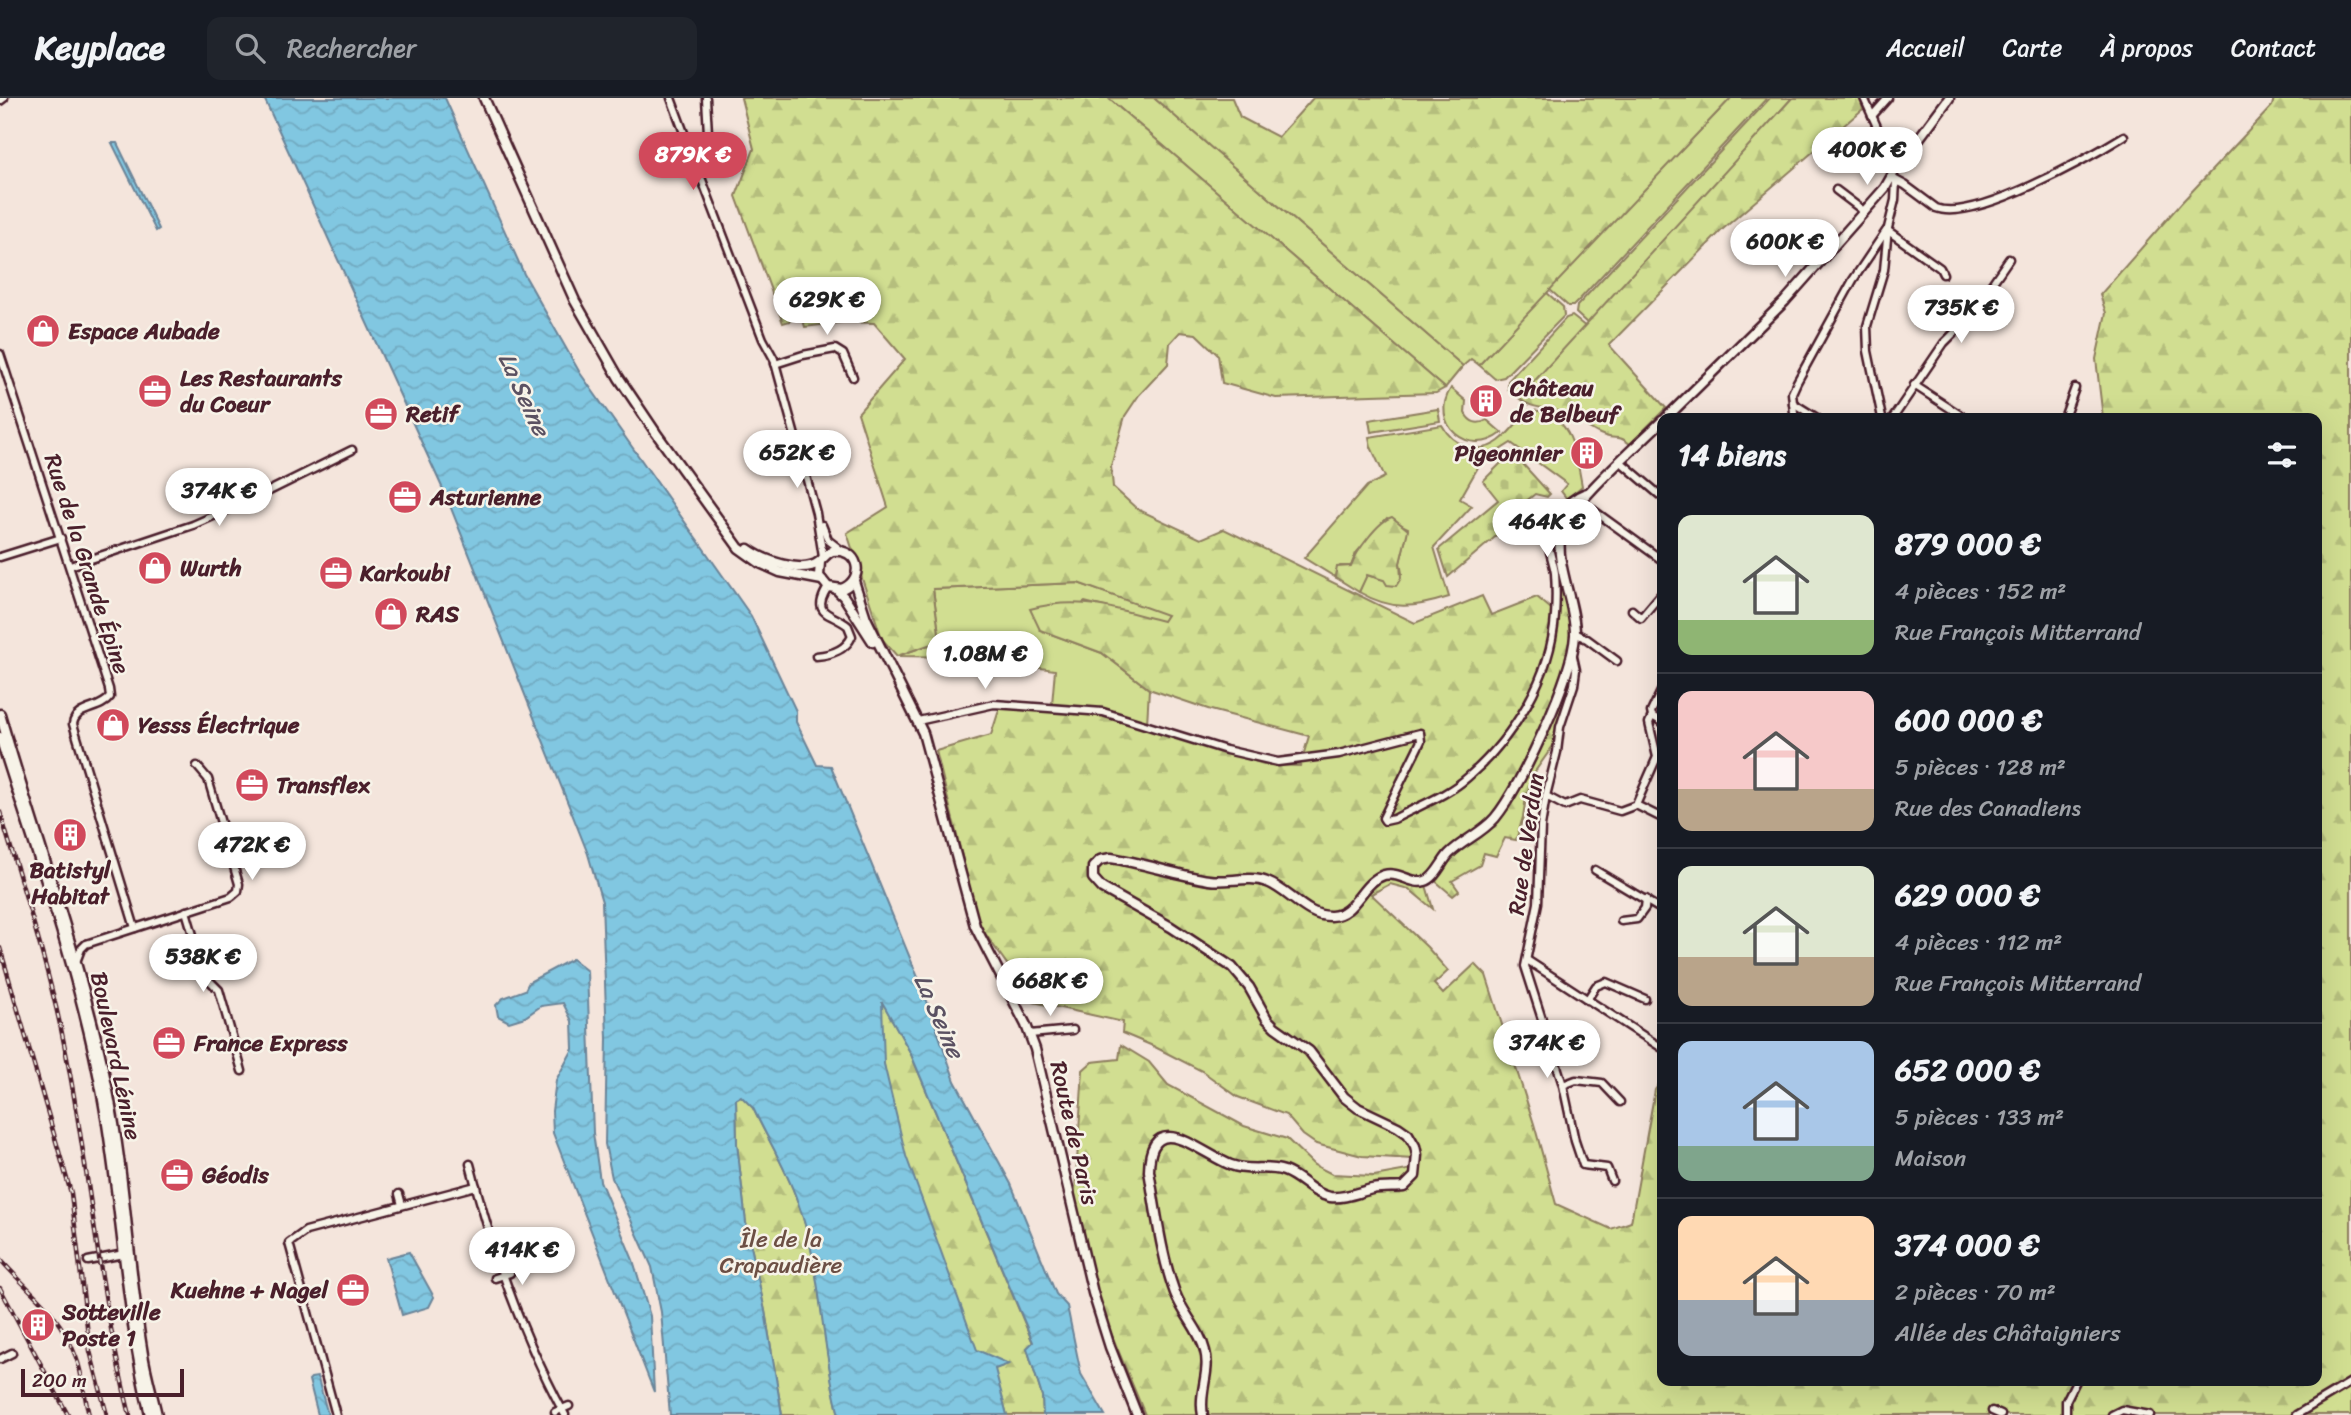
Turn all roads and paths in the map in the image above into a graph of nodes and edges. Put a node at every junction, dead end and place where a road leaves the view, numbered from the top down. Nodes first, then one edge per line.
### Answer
1 (484, 98) edge
2 (671, 98) edge
3 (1864, 98) edge
4 (1888, 98) edge
5 (1949, 98) edge
6 (706, 102) edge
7 (1872, 116) junction
8 (2124, 136) dead end
9 (698, 160) junction
10 (1893, 162) junction
11 (1894, 180) junction
12 (1836, 190) dead end
13 (1865, 212) junction
14 (1887, 230) junction
15 (2009, 259) dead end
16 (1943, 274) dead end
17 (0, 355) edge
18 (775, 364) junction
19 (853, 377) dead end
20 (1914, 385) junction
21 (2075, 388) dead end
22 (1793, 403) junction
23 (1671, 413) edge
24 (1794, 413) dead end
25 (1809, 413) edge
26 (1881, 413) edge
27 (1896, 413) edge
28 (1957, 413) edge
29 (2066, 413) edge
30 (1657, 427) edge
31 (352, 450) dead end
32 (1621, 462) junction
33 (1592, 491) junction
34 (1657, 493) edge
35 (1582, 502) junction
36 (816, 513) junction
37 (726, 532) junction
38 (61, 538) junction
39 (841, 550) junction
40 (1657, 556) edge
41 (0, 557) edge
42 (821, 559) junction
43 (70, 566) junction
44 (854, 581) junction
45 (829, 585) junction
46 (1657, 599) edge
47 (1632, 610) dead end
48 (1575, 633) junction
49 (1572, 651) junction
50 (816, 656) dead end
51 (1617, 661) dead end
52 (890, 668) junction
53 (1657, 699) edge
54 (0, 715) edge
55 (1652, 716) junction
56 (1657, 719) edge
57 (918, 721) junction
58 (0, 737) edge
59 (197, 766) dead end
60 (1546, 796) junction
61 (1636, 805) junction
62 (1657, 816) edge
63 (1595, 870) dead end
64 (1646, 899) junction
65 (1657, 907) edge
66 (186, 911) junction
67 (1621, 921) dead end
68 (135, 928) junction
69 (68, 936) junction
70 (86, 944) junction
71 (1527, 960) junction
72 (76, 961) junction
73 (1645, 999) dead end
74 (1587, 1000) junction
75 (1073, 1030) dead end
76 (1030, 1034) junction
77 (1657, 1045) edge
78 (242, 1071) dead end
79 (1563, 1085) junction
80 (1620, 1102) dead end
81 (473, 1167) dead end
82 (1612, 1181) dead end
83 (475, 1186) junction
84 (399, 1194) dead end
85 (402, 1205) junction
86 (124, 1254) junction
87 (88, 1261) dead end
88 (12, 1353) dead end
89 (0, 1359) edge
90 (2351, 1382) edge
91 (2074, 1386) edge
92 (563, 1410) edge
93 (1992, 1411) dead end
94 (150, 1415) edge
95 (157, 1415) edge
96 (336, 1415) edge
97 (1137, 1415) edge
98 (1203, 1415) edge
99 (2001, 1415) edge
100 (2066, 1415) edge
101 (2112, 1415) edge
102 (2150, 1415) edge
103 (2296, 1415) edge

1 - 37 main road
2 - 9 street
3 - 7 street
4 - 7 street
5 - 10 main road
6 - 9 street
7 - 10 street
8 - 11 street
9 - 18 street
10 - 11 main road
11 - 13 main road
11 - 14 street
12 - 13 street
13 - 23 main road
14 - 16 street
14 - 22 street
14 - 26 street
15 - 20 street
17 - 38 street, Rue de la Grande Épine
18 - 19 street
18 - 36 street
20 - 27 street
20 - 28 street
21 - 29 street
22 - 24 street
22 - 25 street
30 - 32 main road
31 - 43 street
32 - 33 main road
32 - 34 street
33 - 35 main road
33 - 57 street
35 - 40 street
35 - 48 main road
36 - 39 street
36 - 42 street
37 - 42 main road
37 - 45 main road
38 - 41 street
38 - 43 street, Rue de la Grande Épine
39 - 42 main road
39 - 44 main road
42 - 45 main road
43 - 68 street, Rue de la Grande Épine
44 - 45 main road
44 - 52 main road
45 - 50 street
45 - 52 main road
46 - 47 street
48 - 49 main road
48 - 51 street
49 - 60 street, Rue de Verdun
49 - 98 main road
52 - 57 main road, Route de Paris
53 - 55 street
54 - 69 main road, Boulevard Lénine
55 - 56 street
55 - 61 street
57 - 76 main road, Route de Paris
58 - 86 main road, Boulevard Lénine
59 - 66 street
60 - 61 street
60 - 71 street, Rue de Verdun
61 - 62 street
63 - 64 street
64 - 65 street
64 - 67 street
66 - 68 street
66 - 78 street
68 - 70 street
69 - 70 street
69 - 72 main road, Boulevard Lénine
70 - 72 street
71 - 74 street
71 - 79 street, Rue de Verdun
72 - 95 main road, Boulevard Lénine
73 - 74 street
74 - 77 street
75 - 76 street
76 - 97 main road, Route de Paris
79 - 80 street
79 - 82 street, Rue de Verdun
81 - 83 street
83 - 85 street
83 - 92 street
84 - 85 street
85 - 96 street
86 - 87 street
86 - 94 main road, Boulevard Lénine
88 - 89 street
90 - 103 street
91 - 100 street
93 - 99 street
101 - 102 street

